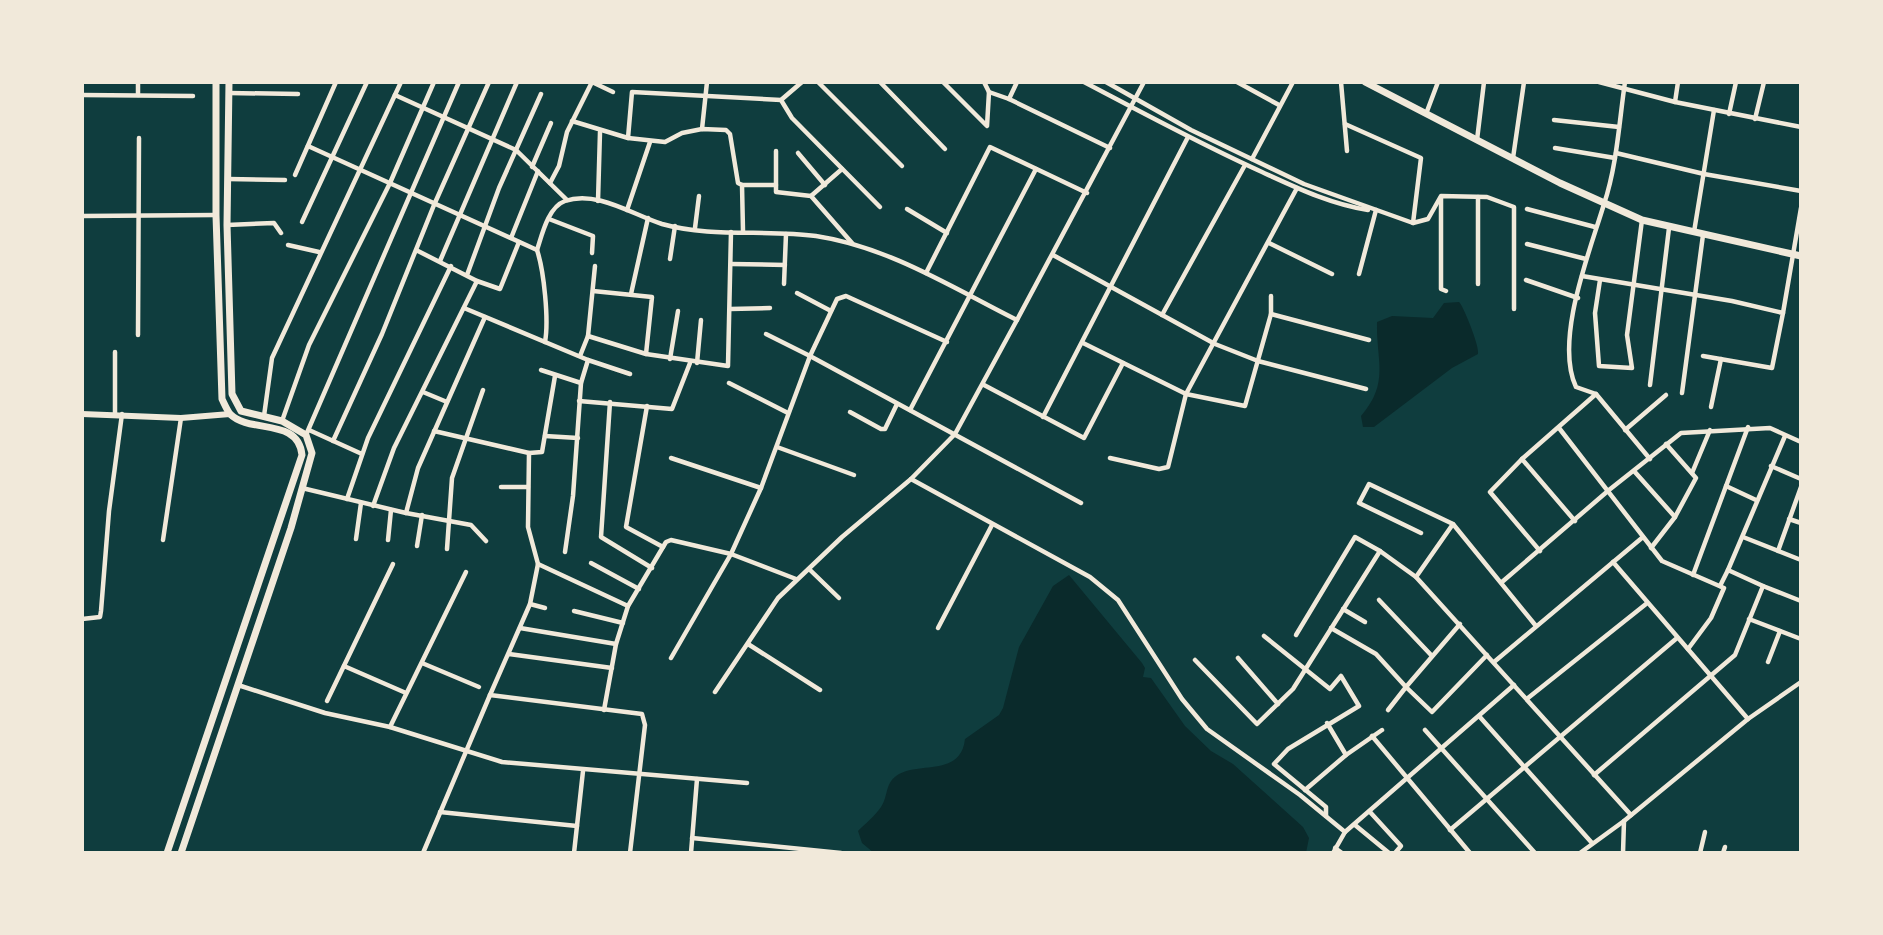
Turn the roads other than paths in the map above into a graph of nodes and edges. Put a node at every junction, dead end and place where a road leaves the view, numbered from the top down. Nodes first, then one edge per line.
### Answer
1 (138, 82) edge
2 (216, 82) edge
3 (229, 82) edge
4 (336, 82) edge
5 (367, 82) edge
6 (401, 82) edge
7 (434, 82) edge
8 (459, 82) edge
9 (489, 82) edge
10 (517, 82) edge
11 (707, 82) edge
12 (802, 82) edge
13 (818, 82) edge
14 (880, 82) edge
15 (943, 82) edge
16 (984, 82) edge
17 (1017, 82) edge
18 (1084, 82) edge
19 (1106, 82) edge
20 (1144, 82) edge
21 (1237, 82) edge
22 (1293, 82) edge
23 (1341, 82) edge
24 (1365, 82) edge
25 (1438, 82) edge
26 (1484, 82) edge
27 (1524, 82) edge
28 (1599, 82) edge
29 (1678, 82) edge
30 (1736, 82) edge
31 (1764, 82) edge
32 (1625, 85) edge
33 (613, 92) dead end
34 (989, 92) junction
35 (229, 93) junction
36 (298, 94) dead end
37 (541, 94) dead end
38 (82, 95) edge
39 (138, 95) junction
40 (395, 95) junction
41 (192, 96) dead end
42 (704, 97) junction
43 (1136, 97) junction
44 (1009, 99) junction
45 (781, 100) junction
46 (1675, 102) junction
47 (1279, 105) junction
48 (423, 107) junction
49 (1131, 107) junction
50 (1714, 110) junction
51 (1426, 114) junction
52 (1729, 114) junction
53 (444, 118) junction
54 (1755, 119) junction
55 (1555, 120) dead end
56 (572, 121) junction
57 (551, 123) dead end
58 (1345, 124) junction
59 (1619, 127) junction
60 (1801, 127) edge
61 (470, 128) junction
62 (702, 129) junction
63 (600, 132) junction
64 (1188, 137) junction
65 (139, 138) dead end
66 (628, 138) junction
67 (493, 139) junction
68 (1477, 140) junction
69 (650, 142) junction
70 (308, 146) junction
71 (1110, 148) junction
72 (1555, 148) dead end
73 (945, 149) dead end
74 (516, 150) junction
75 (776, 151) dead end
76 (1347, 151) dead end
77 (798, 153) dead end
78 (1616, 155) junction
79 (334, 158) junction
80 (1513, 158) junction
81 (1252, 159) junction
82 (1245, 164) junction
83 (902, 166) dead end
84 (532, 167) junction
85 (842, 169) junction
86 (1036, 169) junction
87 (360, 170) junction
88 (538, 171) junction
89 (1704, 173) junction
90 (295, 175) dead end
91 (228, 179) junction
92 (285, 180) dead end
93 (390, 183) junction
94 (550, 183) junction
95 (742, 185) junction
96 (776, 185) junction
97 (825, 185) junction
98 (1297, 188) junction
99 (1801, 191) edge
100 (1087, 193) junction
101 (410, 194) junction
102 (699, 196) dead end
103 (811, 196) junction
104 (1441, 196) junction
105 (1478, 197) junction
106 (567, 200) junction
107 (598, 201) junction
108 (1604, 204) junction
109 (434, 205) junction
110 (880, 206) dead end
111 (907, 209) dead end
112 (1527, 209) dead end
113 (627, 210) junction
114 (1376, 210) junction
115 (1801, 211) edge
116 (216, 215) junction
117 (458, 215) junction
118 (82, 216) edge
119 (138, 216) junction
120 (648, 218) junction
121 (549, 219) junction
122 (1642, 220) junction
123 (302, 222) dead end
124 (1413, 223) junction
125 (228, 225) junction
126 (675, 226) junction
127 (487, 227) junction
128 (1595, 227) junction
129 (695, 228) junction
130 (1669, 228) junction
131 (743, 231) junction
132 (731, 232) junction
133 (281, 233) dead end
134 (947, 233) junction
135 (1694, 233) junction
136 (786, 234) junction
137 (1703, 235) junction
138 (511, 238) junction
139 (519, 242) junction
140 (852, 243) junction
141 (1269, 243) junction
142 (1527, 244) dead end
143 (288, 245) dead end
144 (537, 250) junction
145 (418, 251) junction
146 (319, 252) junction
147 (592, 253) dead end
148 (1792, 254) junction
149 (1053, 256) junction
150 (1801, 256) edge
151 (670, 259) dead end
152 (1586, 260) junction
153 (440, 261) junction
154 (731, 264) junction
155 (785, 265) junction
156 (451, 266) junction
157 (595, 266) dead end
158 (926, 273) junction
159 (1332, 274) dead end
160 (1359, 274) dead end
161 (467, 275) junction
162 (1582, 276) junction
163 (1526, 280) dead end
164 (1600, 280) junction
165 (477, 281) junction
166 (784, 284) dead end
167 (1478, 284) dead end
168 (1110, 286) junction
169 (1631, 286) junction
170 (1663, 290) junction
171 (593, 291) junction
172 (1446, 291) dead end
173 (797, 293) dead end
174 (631, 294) junction
175 (1695, 295) junction
176 (1271, 296) dead end
177 (971, 297) junction
178 (1577, 298) junction
179 (464, 308) junction
180 (770, 308) dead end
181 (730, 309) junction
182 (1514, 309) dead end
183 (678, 311) dead end
184 (831, 311) junction
185 (1783, 313) junction
186 (1271, 314) junction
187 (1162, 315) junction
188 (485, 317) junction
189 (701, 320) dead end
190 (1017, 320) junction
191 (766, 334) dead end
192 (138, 335) dead end
193 (588, 336) junction
194 (1369, 340) dead end
195 (545, 342) junction
196 (947, 342) junction
197 (1083, 343) junction
198 (1215, 344) junction
199 (116, 352) dead end
200 (646, 354) junction
201 (580, 356) junction
202 (810, 356) junction
203 (1703, 356) dead end
204 (670, 359) junction
205 (1721, 359) junction
206 (588, 360) junction
207 (1258, 361) junction
208 (690, 363) junction
209 (697, 363) junction
210 (1123, 363) junction
211 (541, 370) dead end
212 (630, 374) dead end
213 (555, 376) junction
214 (581, 383) junction
215 (729, 383) dead end
216 (984, 385) junction
217 (1650, 385) dead end
218 (1366, 389) dead end
219 (483, 390) dead end
220 (423, 391) junction
221 (1682, 393) dead end
222 (1186, 394) junction
223 (1596, 394) junction
224 (1666, 395) dead end
225 (579, 401) junction
226 (447, 402) junction
227 (610, 402) junction
228 (897, 404) junction
229 (647, 406) junction
230 (1711, 407) dead end
231 (910, 410) junction
232 (850, 412) dead end
233 (788, 413) junction
234 (82, 414) edge
235 (118, 414) junction
236 (230, 414) junction
237 (264, 416) junction
238 (1043, 417) junction
239 (181, 418) junction
240 (282, 421) junction
241 (1748, 427) junction
242 (1559, 428) junction
243 (1625, 430) junction
244 (1710, 430) junction
245 (434, 431) junction
246 (307, 433) junction
247 (955, 435) junction
248 (545, 436) junction
249 (1785, 436) junction
250 (578, 438) junction
251 (467, 440) junction
252 (333, 441) junction
253 (1801, 442) edge
254 (1666, 444) junction
255 (777, 447) junction
256 (529, 453) junction
257 (362, 454) junction
258 (1110, 457) dead end
259 (671, 458) dead end
260 (1522, 459) junction
261 (1650, 459) junction
262 (1771, 466) junction
263 (1634, 471) junction
264 (1692, 473) junction
265 (854, 475) dead end
266 (911, 479) junction
267 (1801, 479) edge
268 (1726, 486) junction
269 (1801, 486) edge
270 (302, 487) junction
271 (501, 487) dead end
272 (528, 487) junction
273 (761, 488) junction
274 (1609, 490) junction
275 (347, 499) junction
276 (1756, 500) junction
277 (361, 503) junction
278 (1081, 503) dead end
279 (373, 506) junction
280 (391, 510) junction
281 (406, 513) junction
282 (422, 515) junction
283 (1675, 517) junction
284 (449, 519) junction
285 (1789, 519) junction
286 (1575, 521) junction
287 (1801, 523) edge
288 (992, 524) junction
289 (1453, 524) junction
290 (1421, 533) dead end
291 (1643, 537) junction
292 (1743, 537) junction
293 (356, 539) dead end
294 (163, 540) dead end
295 (388, 540) dead end
296 (486, 541) dead end
297 (417, 546) dead end
298 (663, 547) junction
299 (1651, 548) junction
300 (447, 549) dead end
301 (1380, 551) junction
302 (1540, 551) junction
303 (1778, 551) junction
304 (565, 552) dead end
305 (731, 554) junction
306 (1801, 560) edge
307 (1613, 562) junction
308 (591, 563) dead end
309 (393, 564) dead end
310 (538, 564) junction
311 (652, 568) junction
312 (809, 569) junction
313 (1728, 570) junction
314 (466, 572) dead end
315 (1693, 575) junction
316 (1416, 577) junction
317 (797, 579) junction
318 (1502, 582) junction
319 (1720, 586) junction
320 (1763, 586) junction
321 (639, 589) junction
322 (839, 598) dead end
323 (1379, 600) dead end
324 (1801, 601) edge
325 (530, 604) junction
326 (1646, 604) junction
327 (628, 606) junction
328 (545, 608) dead end
329 (1343, 609) junction
330 (574, 611) dead end
331 (82, 619) edge
332 (1749, 619) junction
333 (1365, 622) dead end
334 (623, 623) junction
335 (1460, 624) junction
336 (1536, 626) junction
337 (520, 628) junction
338 (938, 628) dead end
339 (1331, 628) junction
340 (1780, 631) junction
341 (1296, 635) dead end
342 (1264, 636) dead end
343 (1677, 638) junction
344 (1801, 639) edge
345 (617, 644) junction
346 (747, 644) junction
347 (1688, 649) junction
348 (509, 654) junction
349 (1488, 655) junction
350 (1432, 656) junction
351 (1238, 658) dead end
352 (671, 659) dead end
353 (1195, 660) dead end
354 (1494, 662) junction
355 (1768, 662) dead end
356 (422, 663) junction
357 (344, 666) junction
358 (612, 668) junction
359 (1306, 671) junction
360 (1710, 676) junction
361 (1801, 682) edge
362 (236, 684) junction
363 (1514, 685) junction
364 (480, 687) dead end
365 (1406, 687) junction
366 (820, 690) dead end
367 (715, 692) dead end
368 (406, 693) junction
369 (490, 695) junction
370 (1528, 698) junction
371 (327, 701) dead end
372 (1278, 704) junction
373 (1388, 709) dead end
374 (604, 710) junction
375 (1479, 716) junction
376 (1748, 719) junction
377 (1327, 723) junction
378 (390, 727) junction
379 (1382, 730) dead end
380 (1424, 730) dead end
381 (1372, 736) junction
382 (1562, 739) junction
383 (1442, 747) junction
384 (467, 751) junction
385 (1346, 755) junction
386 (1524, 768) junction
387 (583, 771) junction
388 (639, 774) junction
389 (1594, 775) junction
390 (697, 779) junction
391 (1406, 780) junction
392 (747, 783) dead end
393 (1305, 790) junction
394 (1487, 798) junction
395 (1370, 812) junction
396 (440, 813) junction
397 (1631, 815) junction
398 (1326, 817) junction
399 (1624, 821) junction
400 (1355, 825) junction
401 (577, 826) junction
402 (1450, 830) junction
403 (1345, 832) junction
404 (1705, 832) dead end
405 (692, 838) junction
406 (1592, 843) junction
407 (1334, 850) edge
408 (167, 853) edge
409 (181, 853) edge
410 (423, 853) edge
411 (574, 853) edge
412 (630, 853) edge
413 (691, 853) edge
414 (841, 853) edge
415 (1342, 853) edge
416 (1389, 853) edge
417 (1395, 853) edge
418 (1470, 853) edge
419 (1535, 853) edge
420 (1580, 853) edge
421 (1623, 853) edge
422 (1700, 853) edge

1 - 39 street
2 - 116 main road
3 - 35 main road
4 - 70 street
5 - 79 street
6 - 40 street
7 - 48 street
8 - 53 street
9 - 61 street
10 - 67 street
11 - 42 street
12 - 45 street
13 - 83 street
14 - 73 street
15 - 34 street
16 - 34 street
17 - 44 street
18 - 49 street
19 - 43 street
20 - 43 street
21 - 47 street
22 - 47 street
23 - 58 street
24 - 51 main road
25 - 51 street
26 - 68 street
27 - 80 street
28 - 32 street
29 - 46 street
30 - 52 street
31 - 54 street
32 - 46 street
32 - 59 street
33 - 56 street
34 - 44 street
35 - 36 street
35 - 91 main road
37 - 74 street
38 - 39 street
39 - 41 street
40 - 48 street
40 - 87 street
42 - 45 street
42 - 62 street
42 - 66 street
43 - 49 street
43 - 81 street
44 - 71 street
45 - 85 street
46 - 50 street
47 - 81 street
48 - 53 street
48 - 93 street
49 - 64 street
49 - 71 street
50 - 52 street
50 - 89 street
51 - 68 main road
52 - 54 street
53 - 61 street
53 - 101 street
54 - 60 street
55 - 59 street
56 - 63 street
56 - 94 street
57 - 84 street
58 - 76 street
58 - 124 street
59 - 78 street
61 - 67 street
61 - 109 street
62 - 69 street
62 - 95 street
63 - 66 street
63 - 107 street
64 - 82 street
64 - 168 street
65 - 119 street
66 - 69 street
67 - 74 street
67 - 117 street
68 - 80 main road
69 - 113 street
70 - 79 street
70 - 90 street
71 - 100 street
72 - 78 street
74 - 84 street
74 - 127 street
75 - 96 street
77 - 97 street
78 - 89 street
78 - 108 street
79 - 87 street
79 - 123 street
80 - 108 main road
81 - 114 street
82 - 98 street
82 - 187 street
84 - 88 street
85 - 97 street
85 - 110 street
86 - 100 street
86 - 134 street
86 - 177 street
87 - 93 street
87 - 146 street
88 - 94 street
88 - 138 street
89 - 99 street
89 - 135 street
91 - 92 street
91 - 125 main road
93 - 101 street
93 - 240 street
94 - 106 street
95 - 96 street
95 - 131 street
96 - 103 street
97 - 103 street
98 - 114 street
98 - 141 street
100 - 149 street
101 - 109 street
101 - 246 street
102 - 129 street
103 - 140 street
104 - 105 street
104 - 124 street
104 - 172 street
105 - 167 street
105 - 182 street
106 - 107 street
106 - 121 street
107 - 113 street
108 - 122 main road
108 - 128 street
109 - 117 street
109 - 145 street
111 - 134 street
112 - 128 street
113 - 120 street
114 - 124 street
114 - 160 street
115 - 148 street
116 - 119 street
116 - 236 main road
117 - 127 street
117 - 153 street
118 - 119 street
119 - 192 street
120 - 126 street
120 - 174 street
121 - 144 street
121 - 147 street
122 - 130 main road
122 - 169 street
125 - 133 street
125 - 237 main road
126 - 129 street
126 - 151 street
127 - 138 street
127 - 161 street
128 - 152 street
129 - 132 street
130 - 135 main road
130 - 170 street
131 - 132 street
131 - 136 street
132 - 154 street
134 - 158 street
135 - 137 main road
136 - 140 street
136 - 155 street
137 - 148 main road
137 - 175 street
138 - 139 street
139 - 144 street
139 - 165 street
140 - 158 street
141 - 159 street
141 - 198 street
142 - 152 street
143 - 146 street
144 - 195 street
145 - 153 street
145 - 252 street
146 - 237 street
148 - 150 main road
148 - 185 street
149 - 168 street
149 - 190 street
152 - 162 street
153 - 156 street
154 - 155 street
154 - 181 street
155 - 166 street
156 - 161 street
156 - 257 street
157 - 171 street
158 - 177 street
161 - 165 street
162 - 164 street
162 - 178 street
163 - 178 street
164 - 169 street
164 - 169 street
165 - 179 street
168 - 187 street
168 - 197 street
169 - 170 street
170 - 175 street
170 - 217 street
171 - 174 street
171 - 193 street
173 - 184 street
174 - 200 street
175 - 185 street
175 - 221 street
176 - 186 street
177 - 190 street
177 - 196 street
178 - 223 street
179 - 188 street
179 - 220 street
180 - 181 street
181 - 209 street
183 - 204 street
184 - 196 street
184 - 202 street
185 - 205 street
186 - 194 street
186 - 207 street
187 - 198 street
188 - 195 street
188 - 226 street
189 - 209 street
190 - 216 street
191 - 202 street
193 - 200 street
193 - 201 street
195 - 201 street
196 - 231 street
197 - 210 street
197 - 238 street
198 - 207 street
198 - 222 street
199 - 235 street
200 - 204 street
201 - 206 street
202 - 228 street
202 - 233 street
203 - 205 street
204 - 208 street
205 - 230 street
206 - 212 street
206 - 214 street
207 - 218 street
207 - 222 street
208 - 209 street
208 - 229 street
210 - 222 street
210 - 238 street
211 - 213 street
213 - 214 street
213 - 248 street
214 - 225 street
215 - 233 street
216 - 238 street
216 - 247 street
219 - 251 street
220 - 226 street
220 - 279 street
222 - 258 street
223 - 242 street
223 - 243 street
224 - 243 street
225 - 227 street
225 - 250 street
226 - 245 street
227 - 229 street
227 - 311 street
228 - 231 street
228 - 232 street
229 - 298 street
231 - 247 street
233 - 255 street
234 - 235 street
235 - 239 street
235 - 331 street
236 - 239 street
236 - 408 main road
237 - 240 main road
239 - 294 street
240 - 246 main road
241 - 244 street
241 - 249 street
241 - 268 street
242 - 260 street
242 - 274 street
243 - 261 street
244 - 254 street
244 - 264 street
245 - 251 street
245 - 281 street
246 - 252 street
246 - 270 main road
247 - 266 street
247 - 278 street
248 - 250 street
248 - 256 street
249 - 253 street
249 - 262 street
250 - 304 street
251 - 256 street
251 - 284 street
252 - 257 street
254 - 261 street
254 - 264 street
255 - 265 street
255 - 273 street
256 - 272 street
257 - 275 street
259 - 273 street
260 - 286 street
260 - 302 street
261 - 263 street
262 - 267 street
262 - 276 street
263 - 274 street
263 - 283 street
264 - 283 street
266 - 288 street
266 - 312 street
268 - 276 street
268 - 315 street
269 - 285 street
270 - 275 street
270 - 362 main road
271 - 272 street
272 - 310 street
273 - 305 street
274 - 286 street
274 - 291 street
275 - 277 street
276 - 292 street
277 - 279 street
277 - 293 street
279 - 280 street
280 - 281 street
280 - 295 street
281 - 282 street
282 - 284 street
282 - 297 street
283 - 299 street
284 - 296 street
284 - 300 street
285 - 287 street
285 - 303 street
286 - 302 street
288 - 338 street
288 - 398 street
289 - 290 street
289 - 316 street
289 - 318 street
291 - 299 street
291 - 307 street
292 - 303 street
292 - 313 street
298 - 305 street
298 - 311 street
299 - 315 street
301 - 316 street
301 - 329 street
301 - 341 street
302 - 318 street
303 - 306 street
305 - 317 street
305 - 352 street
307 - 326 street
307 - 336 street
308 - 321 street
309 - 357 street
310 - 325 street
310 - 327 street
311 - 321 street
312 - 317 street
312 - 322 street
313 - 319 street
313 - 320 street
314 - 356 street
315 - 319 street
316 - 335 street
317 - 346 street
318 - 336 street
319 - 347 street
320 - 324 street
320 - 332 street
321 - 327 street
323 - 350 street
325 - 328 street
325 - 337 street
326 - 343 street
326 - 370 street
327 - 334 street
329 - 333 street
329 - 339 street
330 - 334 street
332 - 340 street
332 - 360 street
334 - 345 street
335 - 349 street
335 - 350 street
336 - 354 street
337 - 345 street
337 - 348 street
339 - 359 street
339 - 365 street
340 - 344 street
340 - 355 street
342 - 359 street
343 - 347 street
343 - 382 street
345 - 358 street
346 - 366 street
346 - 367 street
347 - 360 street
348 - 358 street
348 - 369 street
349 - 354 street
349 - 365 street
350 - 365 street
351 - 372 street
353 - 372 street
354 - 363 street
356 - 364 street
356 - 368 street
357 - 368 street
357 - 371 street
358 - 374 street
359 - 372 street
359 - 377 street
360 - 376 street
360 - 389 street
361 - 376 street
362 - 378 street
362 - 409 main road
363 - 370 street
363 - 375 street
365 - 373 street
368 - 378 street
369 - 374 street
369 - 384 street
370 - 382 street
374 - 388 street
375 - 383 street
375 - 386 street
376 - 397 street
377 - 385 street
377 - 393 street
378 - 384 street
379 - 381 street
380 - 383 street
381 - 385 street
381 - 391 street
382 - 386 street
382 - 389 street
383 - 391 street
383 - 394 street
384 - 387 street
384 - 396 street
385 - 393 street
386 - 394 street
386 - 406 street
387 - 388 street
387 - 401 street
388 - 390 street
388 - 412 street
389 - 397 street
390 - 392 street
390 - 405 street
391 - 395 street
391 - 402 street
393 - 398 street
394 - 402 street
394 - 419 street
395 - 400 street
395 - 417 street
396 - 401 street
396 - 410 street
397 - 399 street
398 - 403 street
399 - 406 street
399 - 421 street
400 - 403 street
400 - 416 street
401 - 411 street
402 - 418 street
403 - 407 street
404 - 422 street
405 - 413 street
405 - 414 street
406 - 420 street
407 - 415 street

